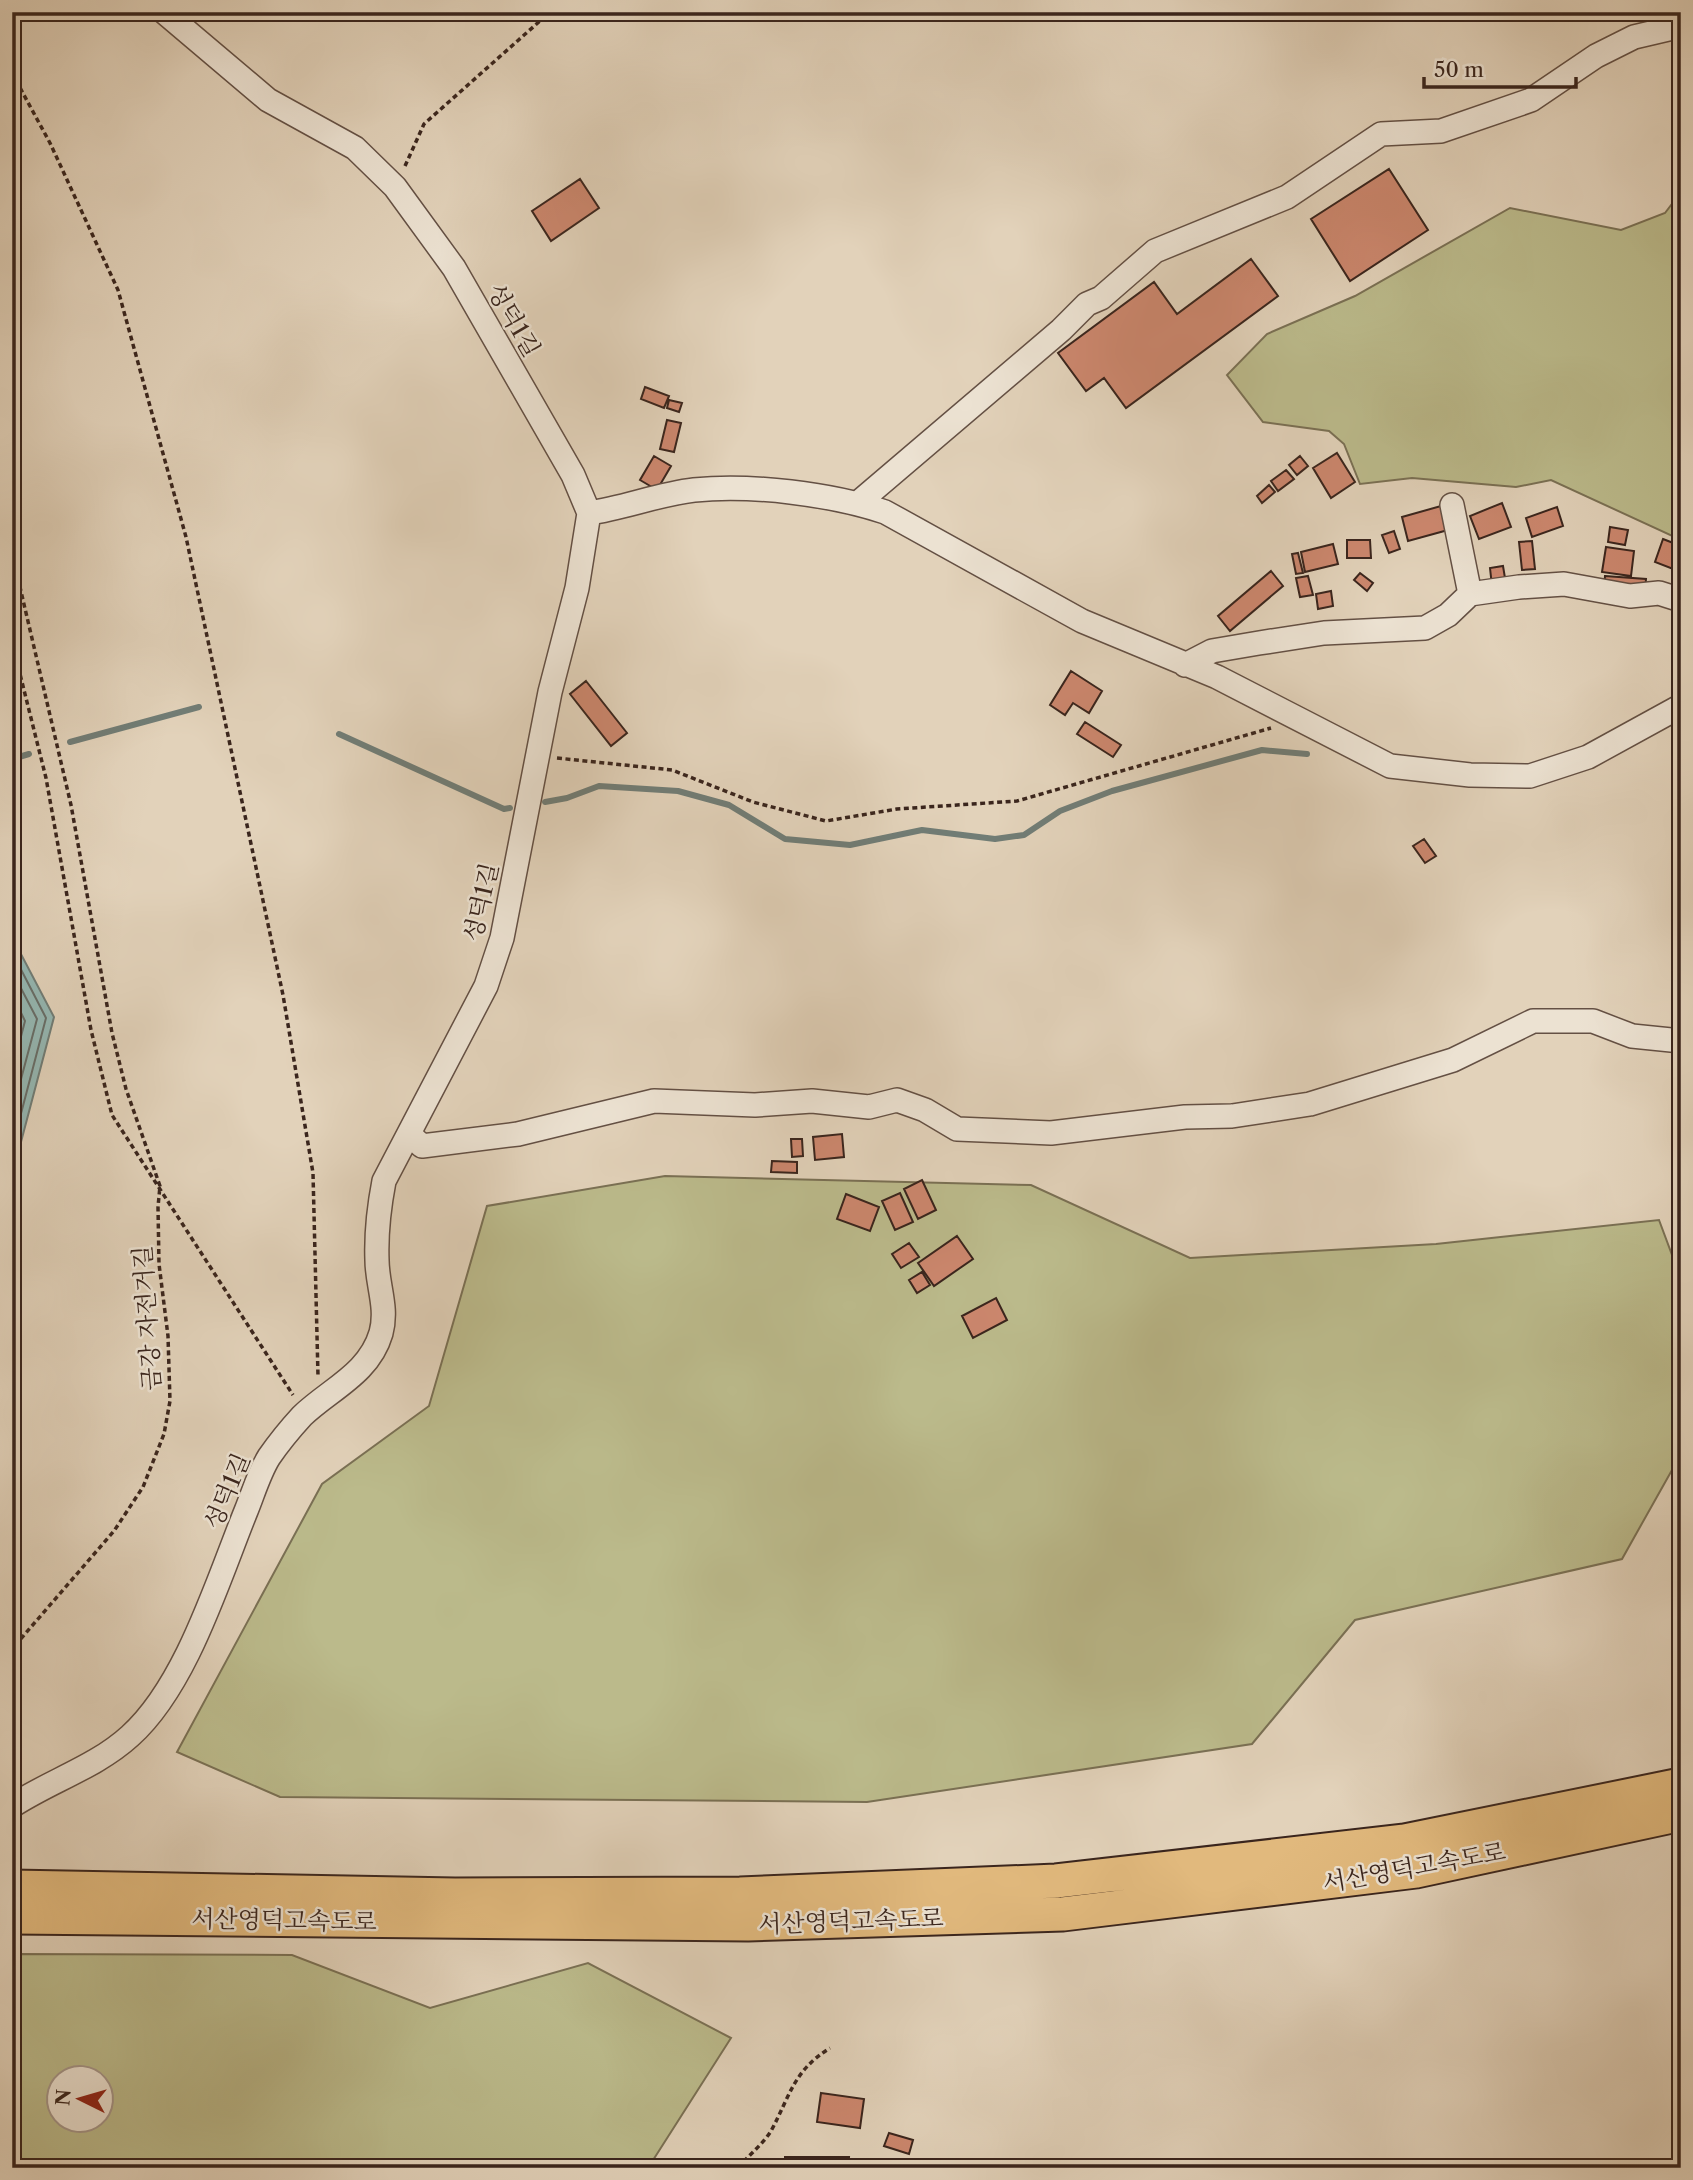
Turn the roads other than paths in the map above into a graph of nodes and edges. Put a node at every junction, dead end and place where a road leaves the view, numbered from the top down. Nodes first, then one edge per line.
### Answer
1 (164, 12) edge
2 (1681, 26) edge
3 (858, 503) junction
4 (1452, 505) dead end
5 (589, 513) junction
6 (1470, 594) junction
7 (1681, 600) edge
8 (1185, 665) junction
9 (1681, 706) edge
10 (1681, 1041) edge
11 (409, 1135) junction
12 (1681, 1785) edge
13 (12, 1806) edge
14 (1681, 1814) edge
15 (12, 1888) edge
16 (12, 1917) edge

1 - 5 street, 성덕1길
2 - 3 street
3 - 5 street
3 - 8 street
4 - 6 street
5 - 11 street, 성덕1길
6 - 7 street
6 - 8 street
8 - 9 street
10 - 11 street
11 - 13 street, 성덕1길
12 - 15 highway, 서산영덕고속도로
14 - 16 highway, 서산영덕고속도로

